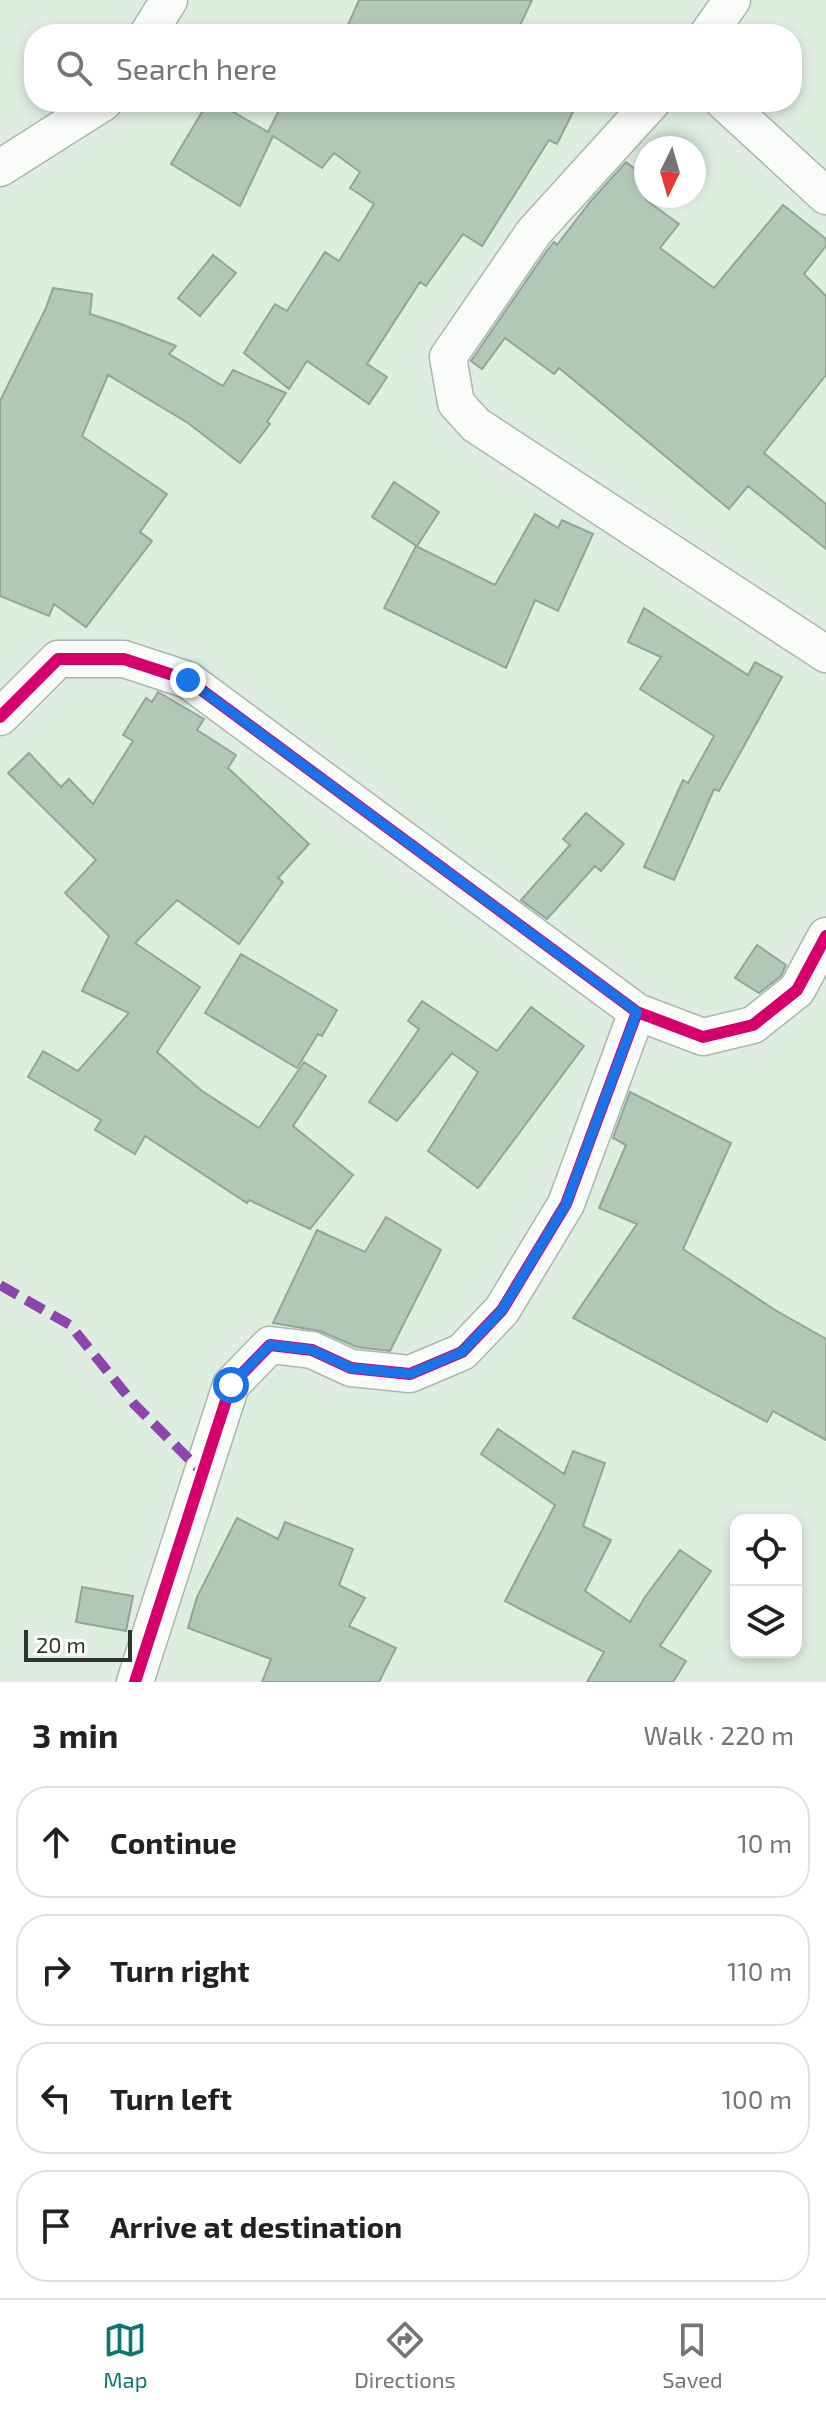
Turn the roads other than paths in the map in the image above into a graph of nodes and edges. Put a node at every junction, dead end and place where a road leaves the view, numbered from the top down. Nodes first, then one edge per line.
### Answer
1 (169, 0) edge
2 (732, 0) edge
3 (154, 24) edge
4 (715, 24) edge
5 (88, 112) edge
6 (643, 112) edge
7 (735, 112) edge
8 (0, 168) edge
9 (826, 196) edge
10 (826, 654) edge
11 (0, 717) edge
12 (826, 936) edge
13 (637, 1012) junction
14 (135, 1682) edge

1 - 3 street
2 - 4 street
5 - 8 street
6 - 10 street
7 - 9 street
11 - 13 street
12 - 13 street
13 - 14 street

